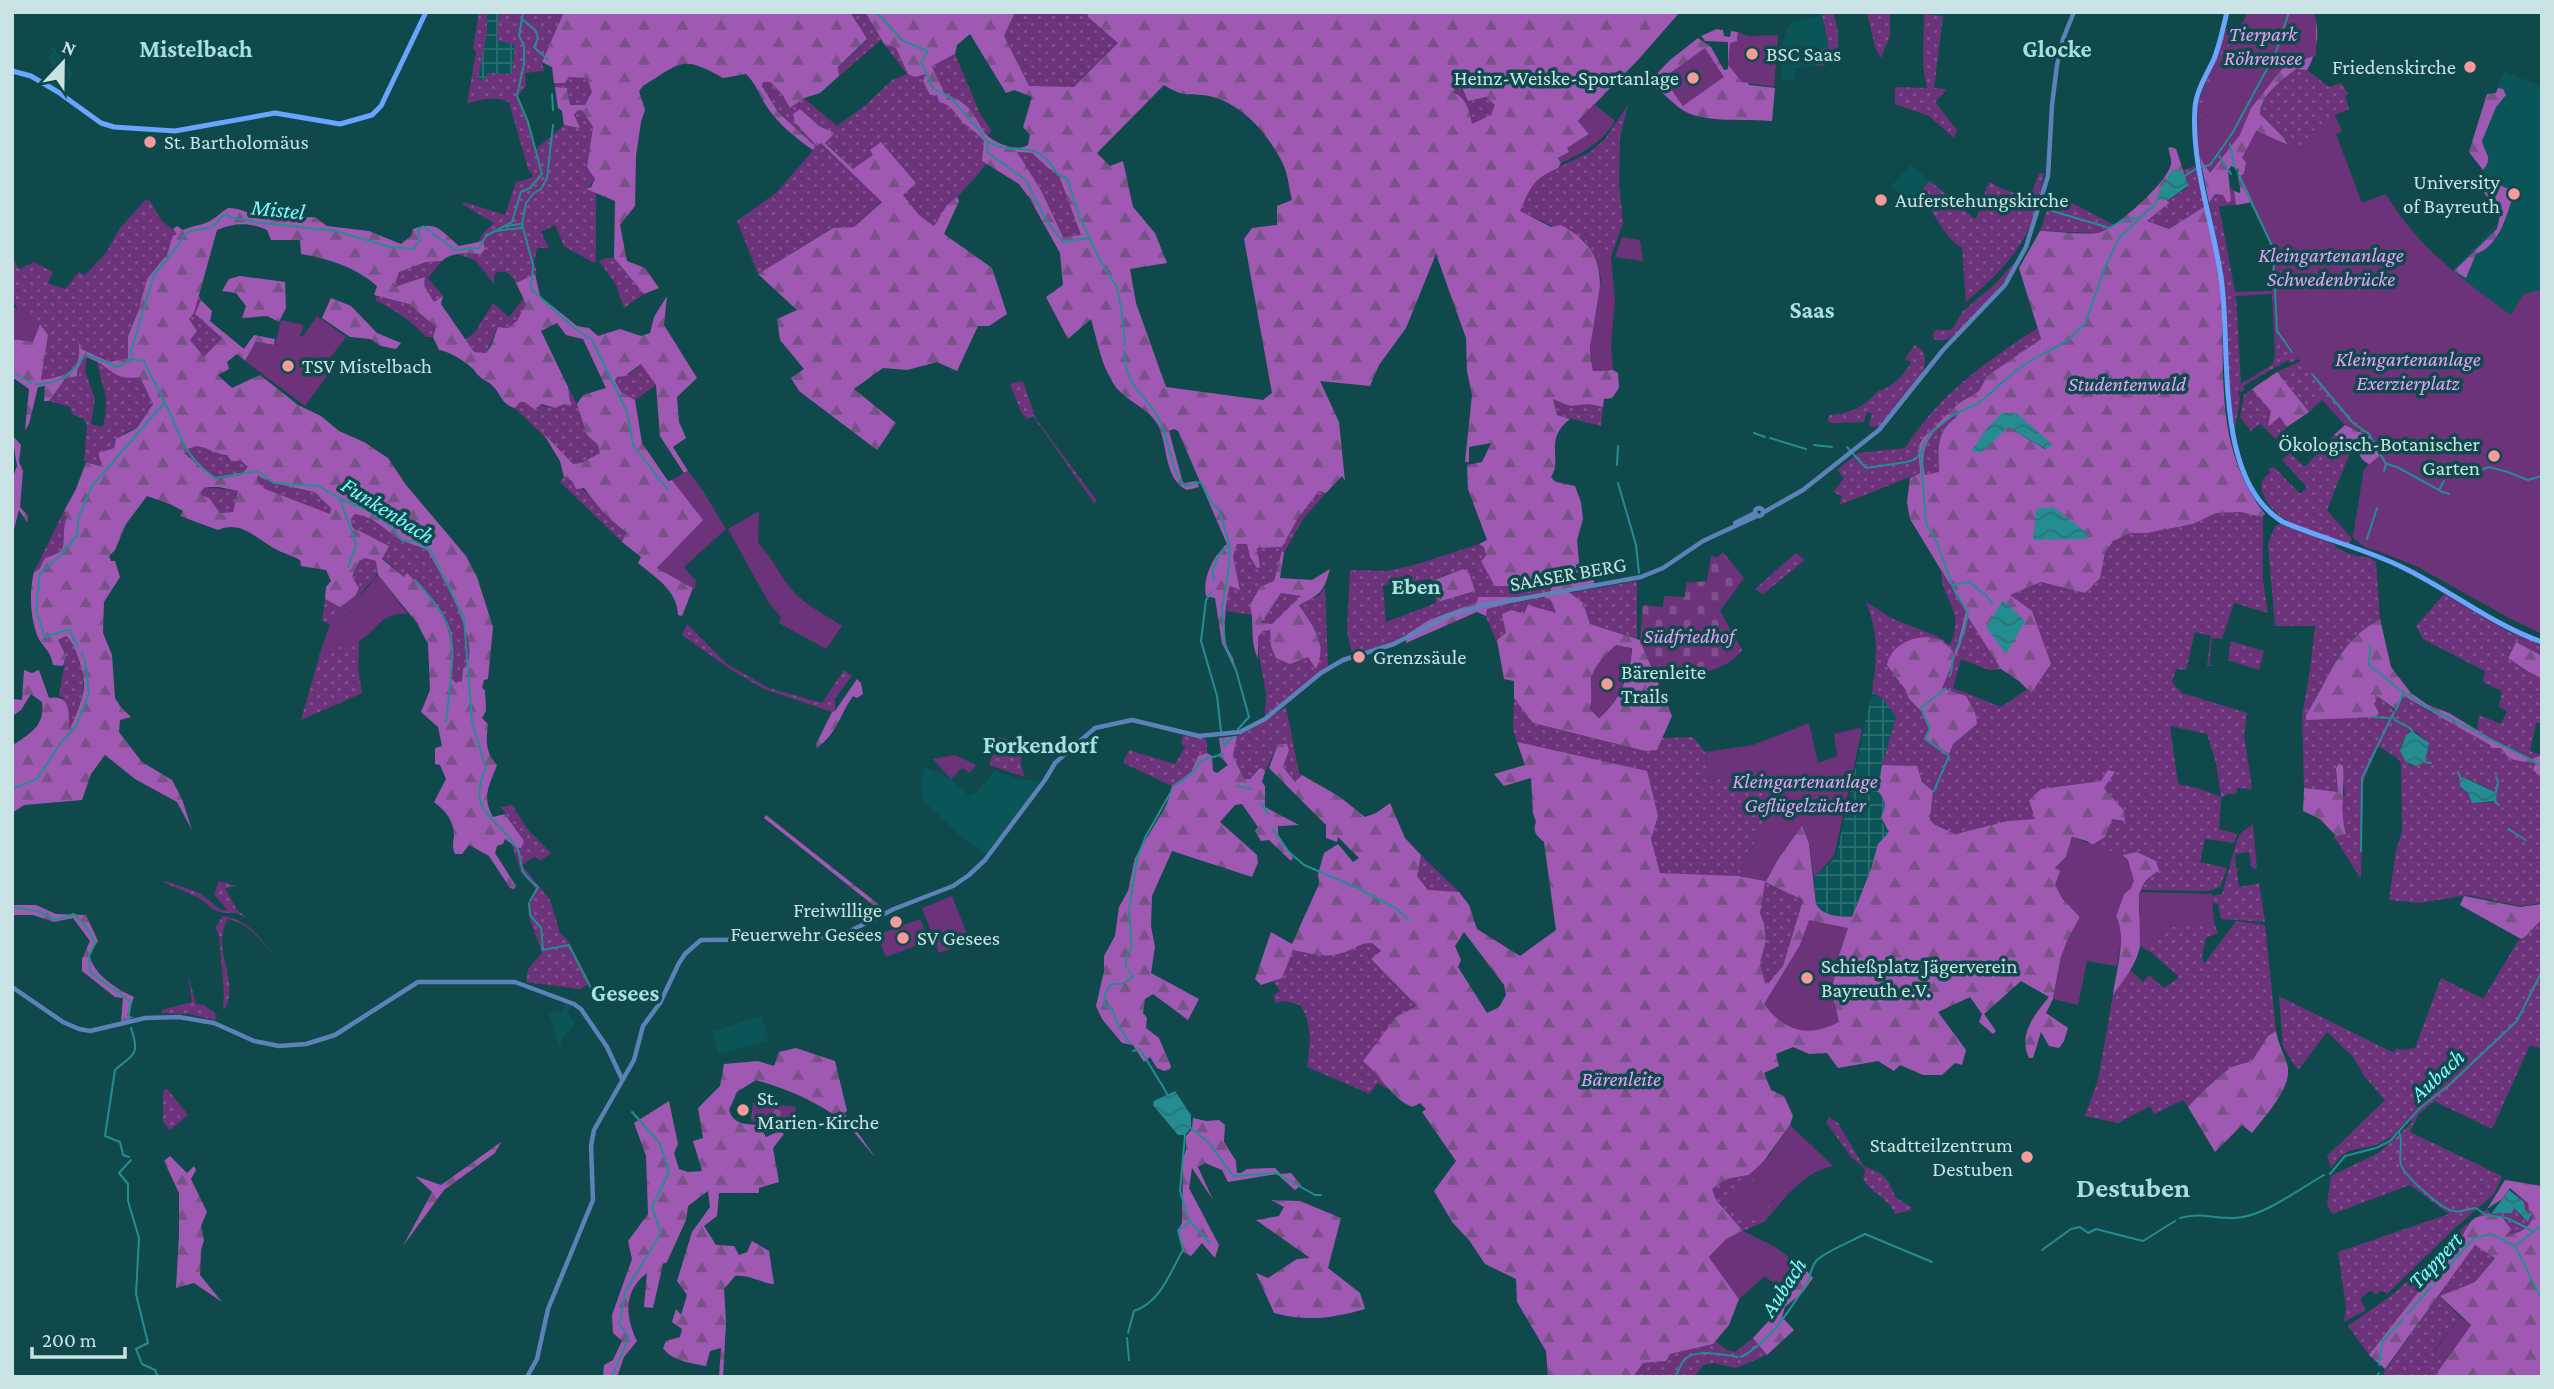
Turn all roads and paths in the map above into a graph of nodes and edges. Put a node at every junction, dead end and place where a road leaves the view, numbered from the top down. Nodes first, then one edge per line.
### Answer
1 (426, 12) edge
2 (2074, 12) edge
3 (2227, 12) edge
4 (12, 71) edge
5 (2542, 642) edge
6 (12, 987) edge
7 (622, 1079) junction
8 (527, 1377) edge

1 - 4 main road
2 - 7 street, SAASER BERG
3 - 5 main road
6 - 7 street
7 - 8 street

